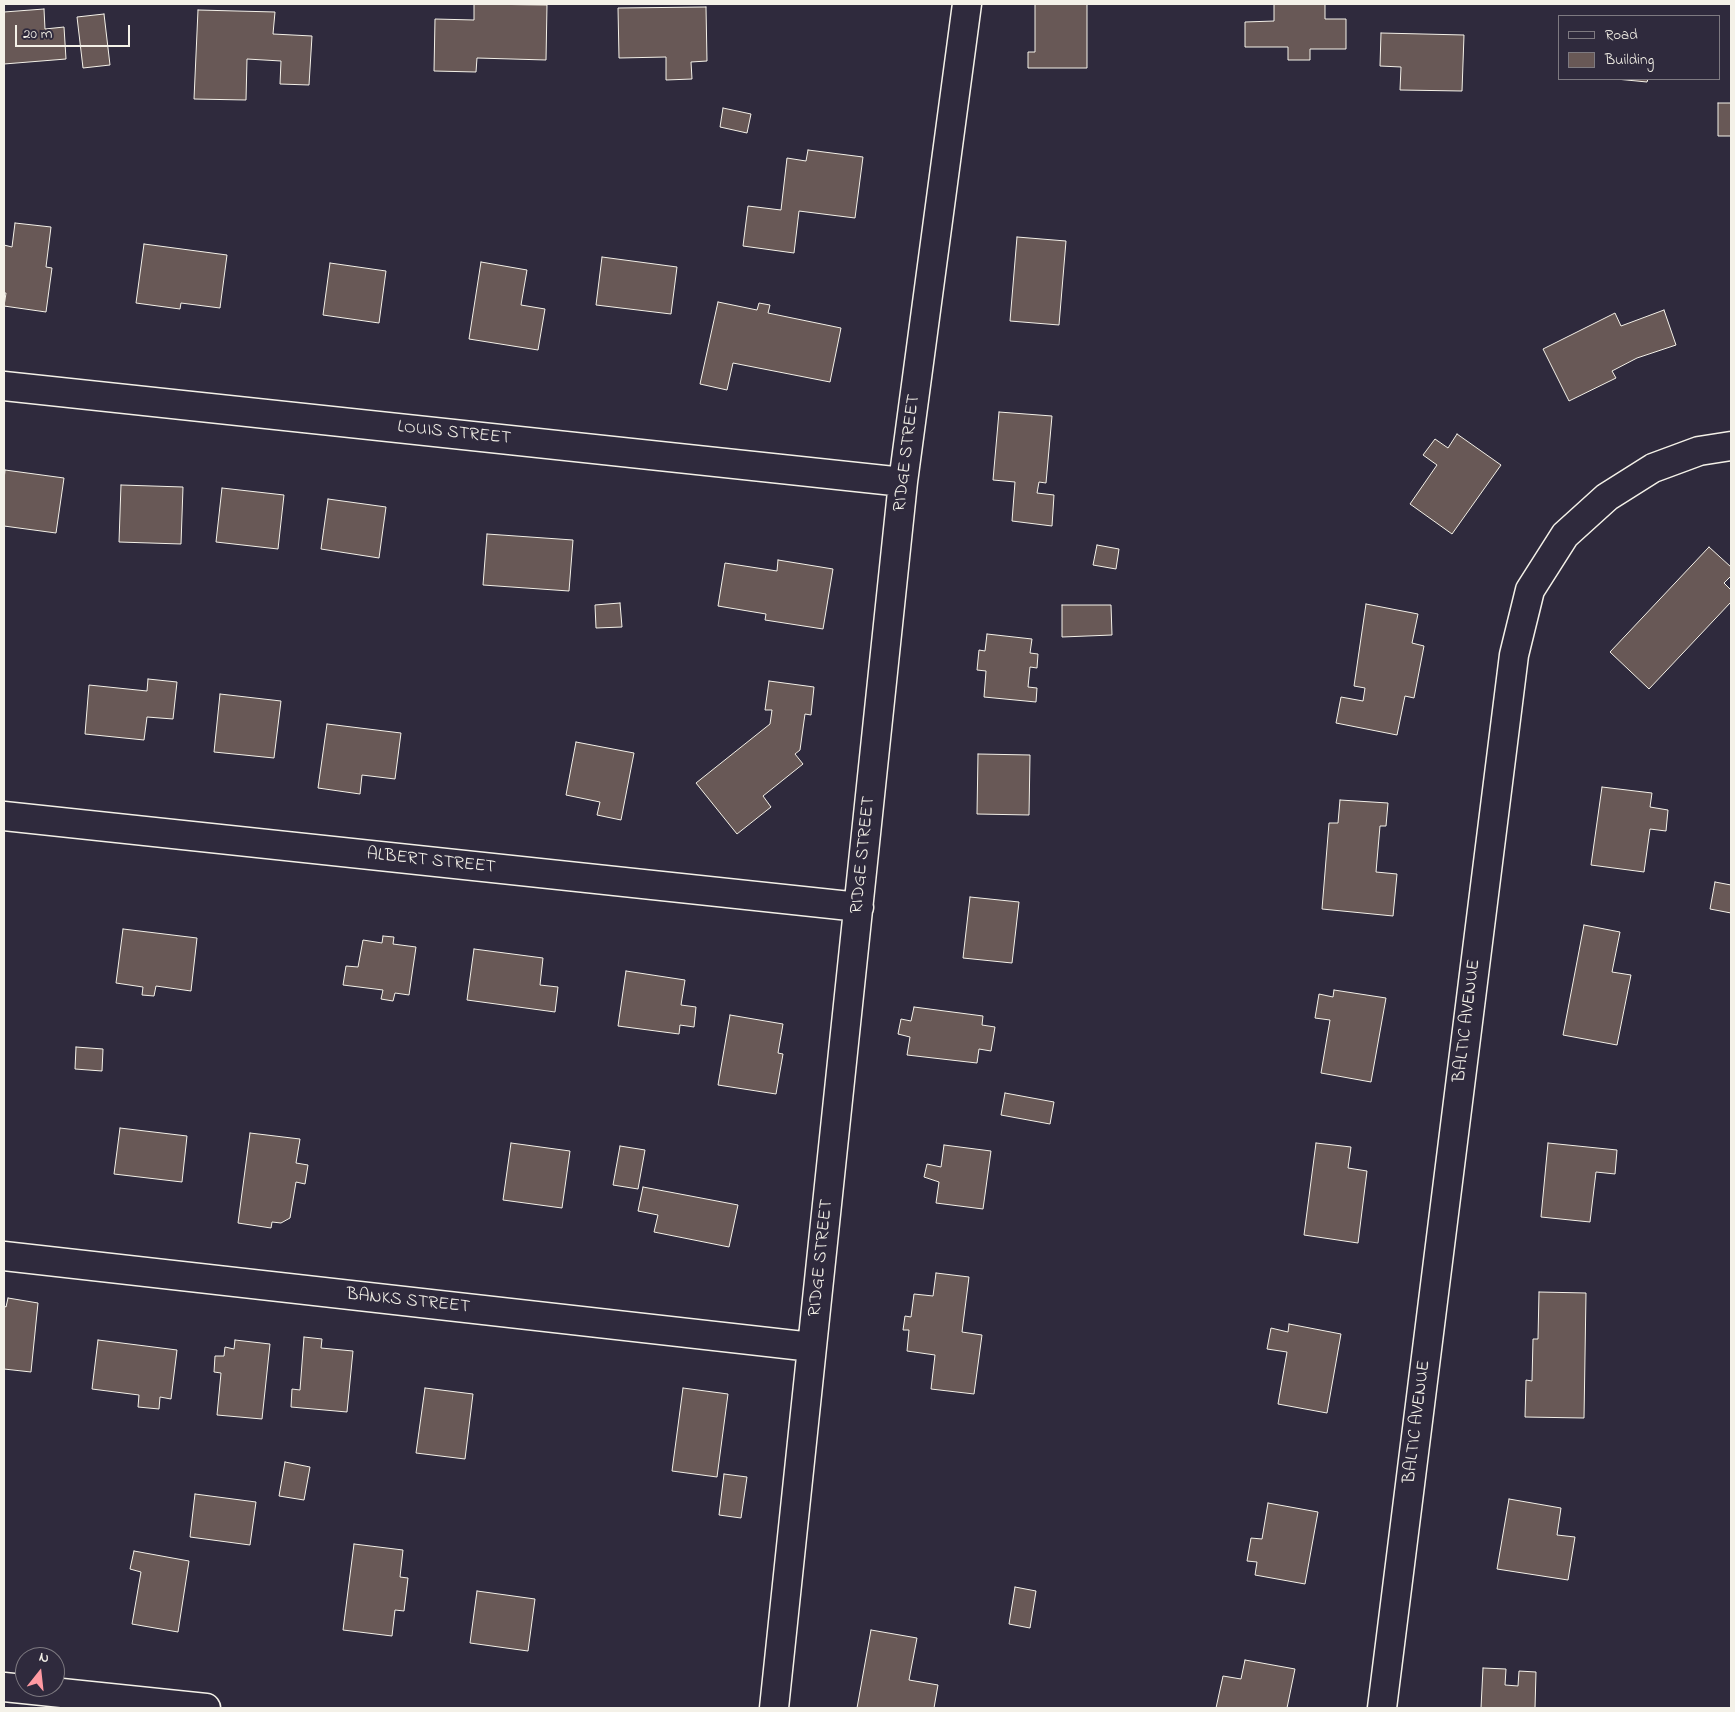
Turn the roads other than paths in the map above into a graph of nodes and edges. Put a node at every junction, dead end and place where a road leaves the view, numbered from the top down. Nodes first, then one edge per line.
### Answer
1 (968, 4) edge
2 (4, 386) edge
3 (1731, 446) edge
4 (904, 482) junction
5 (4, 816) edge
6 (859, 907) junction
7 (4, 1256) edge
8 (812, 1347) junction
9 (4, 1687) edge
10 (206, 1708) edge
11 (774, 1708) edge
12 (1382, 1708) edge

1 - 4 street, RIDGE STREET
2 - 4 street, LOUIS STREET
3 - 12 street, BALTIC AVENUE
4 - 6 street, RIDGE STREET
5 - 6 street, ALBERT STREET
6 - 8 street, RIDGE STREET
7 - 8 street, BANKS STREET
8 - 11 street, RIDGE STREET
9 - 10 street

